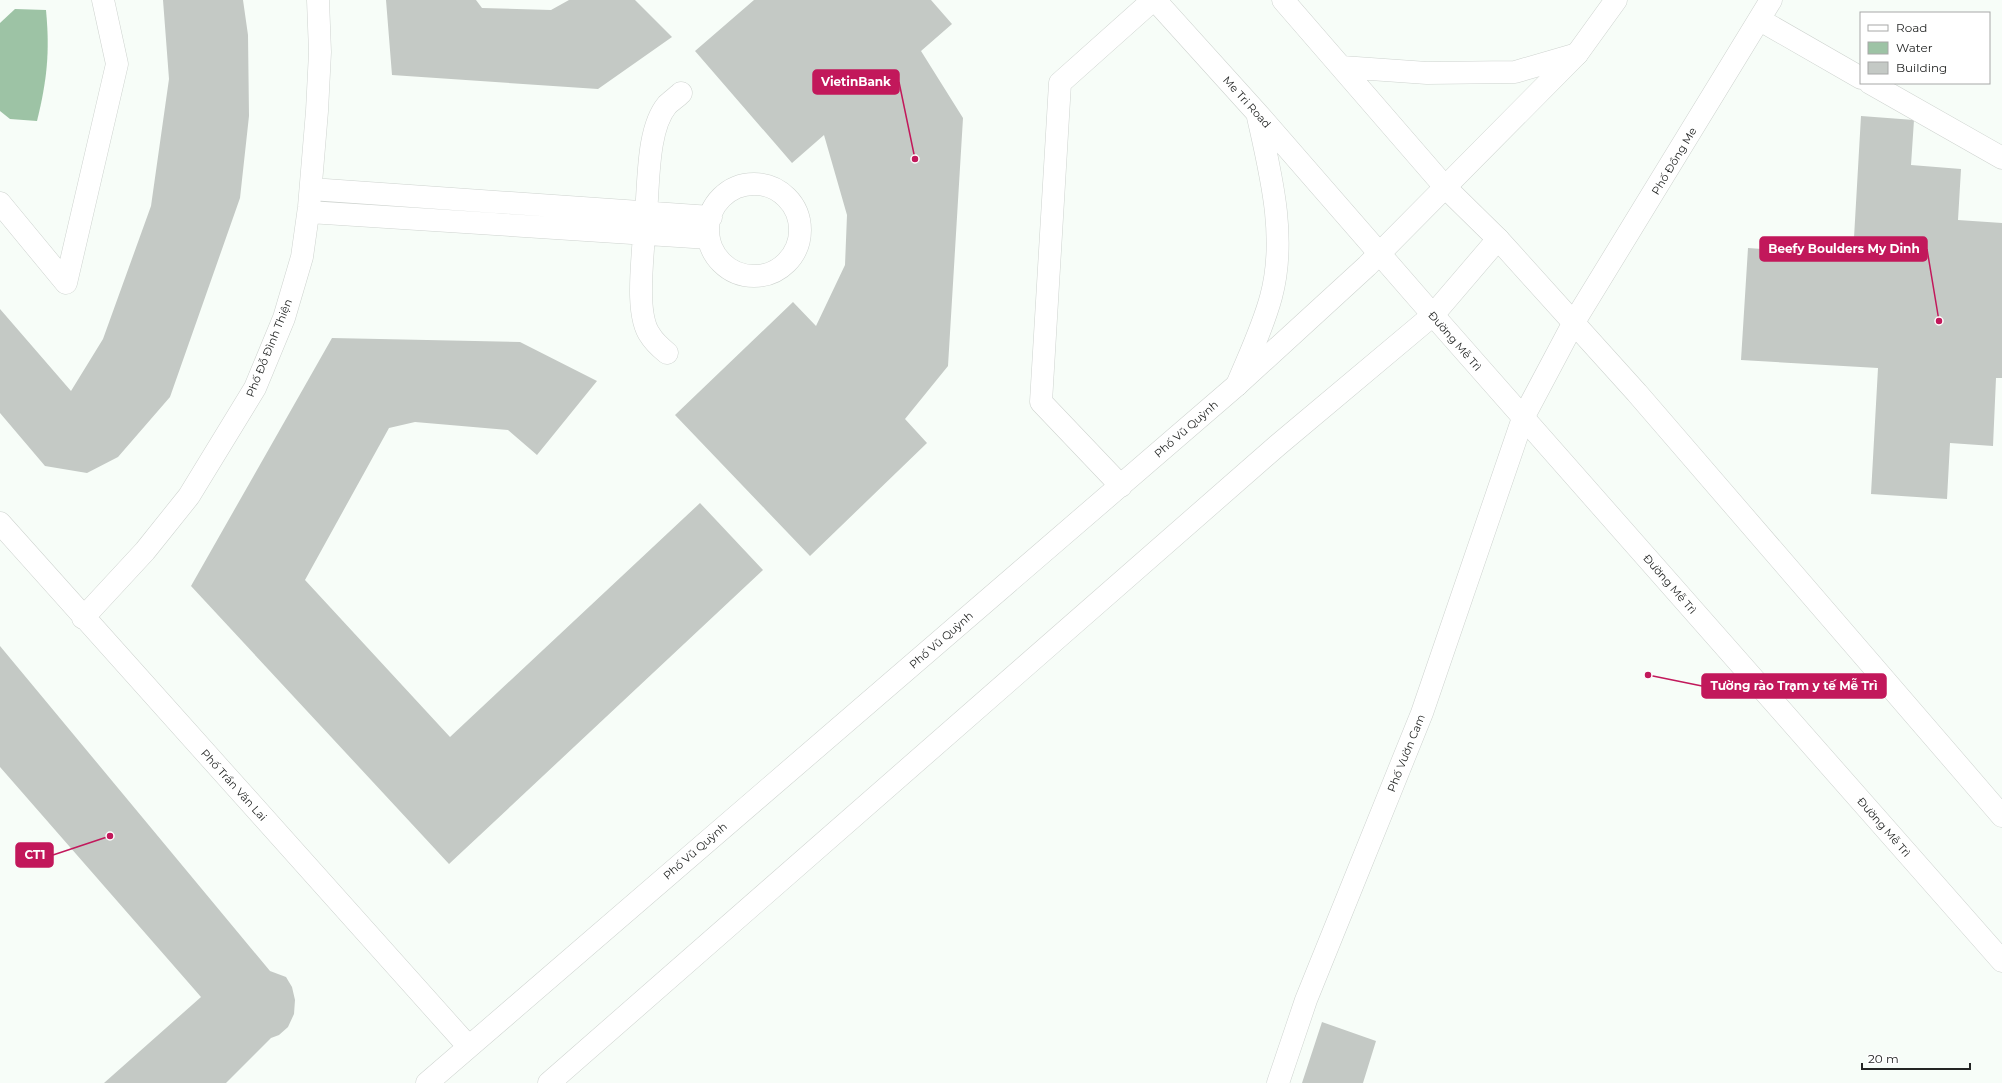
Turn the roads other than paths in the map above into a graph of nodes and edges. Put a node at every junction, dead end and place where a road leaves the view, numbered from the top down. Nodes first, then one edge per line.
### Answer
1 (103, 0) edge
2 (318, 0) edge
3 (1154, 0) edge
4 (1283, 0) edge
5 (1616, 0) edge
6 (1771, 0) edge
7 (1760, 20) junction
8 (1577, 54) junction
9 (1342, 67) junction
10 (1860, 77) edge
11 (1872, 84) edge
12 (681, 93) dead end
13 (1258, 114) junction
14 (2002, 158) edge
15 (1445, 187) junction
16 (311, 189) junction
17 (0, 203) edge
18 (309, 212) junction
19 (646, 212) junction
20 (644, 233) junction
21 (1498, 239) junction
22 (1379, 253) junction
23 (1433, 315) junction
24 (1574, 322) junction
25 (667, 353) dead end
26 (1237, 385) junction
27 (1523, 418) junction
28 (1121, 486) junction
29 (0, 523) edge
30 (84, 618) junction
31 (2002, 816) edge
32 (2002, 960) edge
33 (468, 1046) junction
34 (427, 1083) edge
35 (549, 1083) edge
36 (1278, 1083) edge

1 - 17 street
2 - 16 street, Phố Đỗ Đình Thiện
3 - 13 street, Me Tri Road
3 - 28 street
4 - 9 street
5 - 8 street
6 - 7 street, Phố Đồng Me
7 - 10 street
7 - 24 street, Phố Đồng Me
8 - 9 street
8 - 15 street
9 - 15 street
11 - 14 street
12 - 19 street
13 - 22 street, Me Tri Road
13 - 26 street
15 - 21 street
15 - 22 street, Phố Vũ Quỳnh
16 - 18 street, Phố Đỗ Đình Thiện
16 - 19 street
18 - 20 street
18 - 30 street, Phố Đỗ Đình Thiện
19 - 20 street
20 - 25 street
21 - 23 street
21 - 24 street
22 - 23 street, Đường Mễ Trì
22 - 26 street, Phố Vũ Quỳnh
23 - 27 street, Đường Mễ Trì
23 - 35 street
24 - 27 street, Phố Đồng Me
24 - 31 street
26 - 28 street, Phố Vũ Quỳnh
27 - 32 street, Đường Mễ Trì
27 - 36 street, Phố Vườn Cam
28 - 33 street, Phố Vũ Quỳnh
29 - 30 street, Phố Trần Văn Lai
30 - 33 street, Phố Trần Văn Lai
33 - 34 street, Phố Vũ Quỳnh

